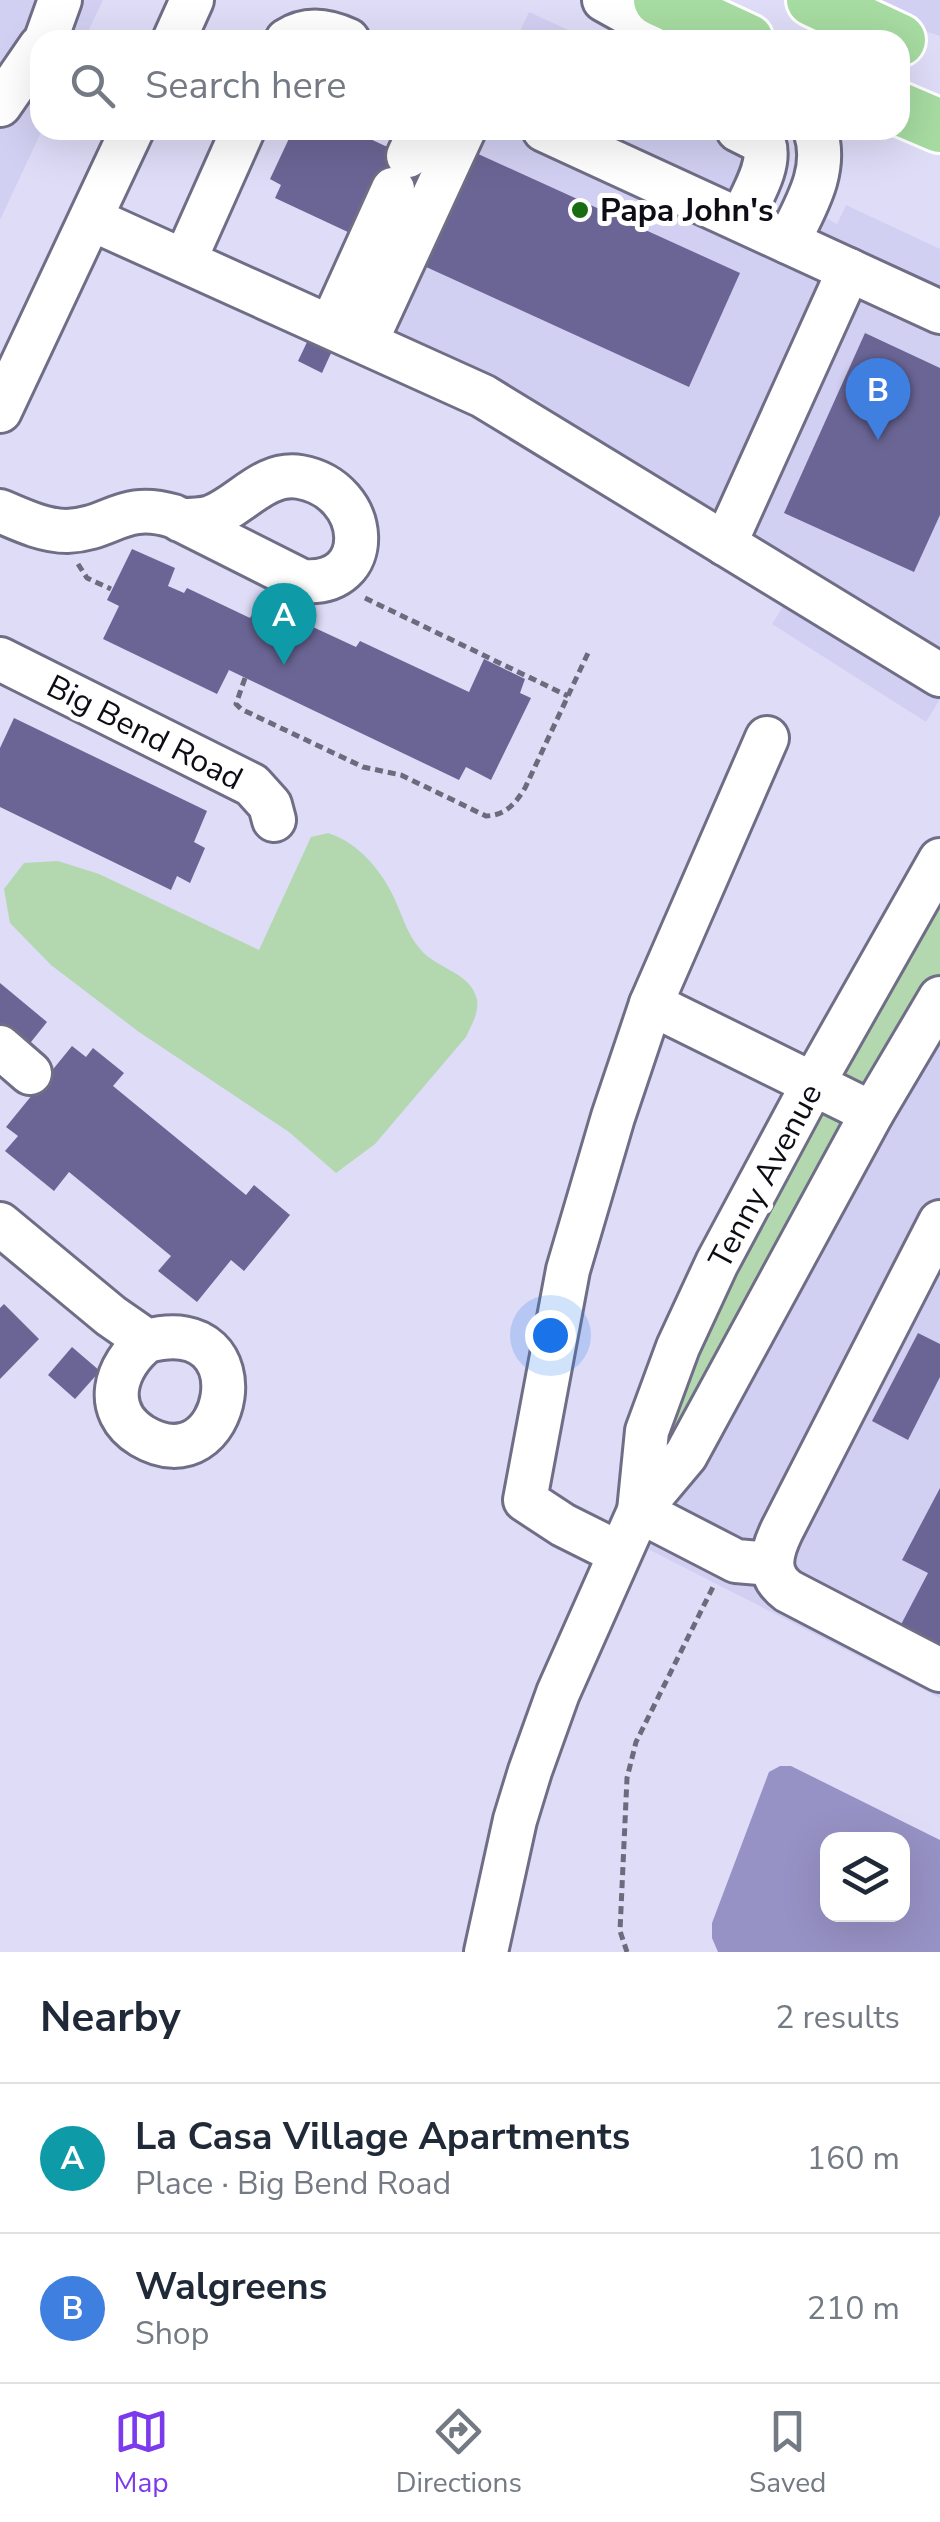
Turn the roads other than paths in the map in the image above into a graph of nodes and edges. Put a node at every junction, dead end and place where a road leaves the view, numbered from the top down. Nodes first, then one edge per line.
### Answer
1 (60, 0) edge
2 (192, 0) edge
3 (604, 0) edge
4 (660, 0) edge
5 (813, 0) edge
6 (50, 30) edge
7 (178, 30) edge
8 (658, 30) edge
9 (725, 30) edge
10 (882, 30) edge
11 (30, 62) edge
12 (0, 106) edge
13 (910, 113) edge
14 (940, 126) edge
15 (127, 140) edge
16 (238, 140) edge
17 (458, 140) edge
18 (566, 140) edge
19 (758, 140) edge
20 (817, 140) edge
21 (407, 158) edge
22 (91, 219) junction
23 (741, 220) junction
24 (788, 242) junction
25 (184, 260) junction
26 (849, 270) junction
27 (940, 312) edge
28 (348, 334) junction
29 (0, 411) edge
30 (0, 511) edge
31 (180, 520) dead end
32 (725, 544) junction
33 (0, 659) edge
34 (937, 664) edge
35 (766, 738) dead end
36 (274, 820) dead end
37 (940, 860) edge
38 (940, 998) edge
39 (651, 1004) junction
40 (813, 1084) junction
41 (872, 1114) junction
42 (940, 1222) edge
43 (0, 1224) edge
44 (147, 1341) dead end
45 (638, 1510) junction
46 (619, 1554) junction
47 (772, 1564) junction
48 (940, 1670) edge
49 (486, 1952) edge

1 - 6 street
2 - 7 street
3 - 8 street
4 - 9 main road
5 - 10 main road
11 - 12 street
13 - 14 main road
15 - 22 street
16 - 25 street
17 - 28 street
18 - 23 street
19 - 23 street
20 - 24 street
21 - 28 street
22 - 25 street
22 - 29 street
23 - 24 street
24 - 26 street
25 - 28 street
26 - 27 street
26 - 32 street
28 - 32 street
30 - 31 street
32 - 34 street
33 - 36 street, Big Bend Road
35 - 39 street
37 - 40 street, Tenny Avenue
38 - 41 street, Tenny Avenue
39 - 40 street
39 - 46 street
40 - 41 street
40 - 45 street, Tenny Avenue
41 - 45 street, Tenny Avenue
42 - 47 street
43 - 44 street
45 - 46 street, Tenny Avenue
45 - 47 street
46 - 49 street, Tenny Avenue
47 - 48 street

